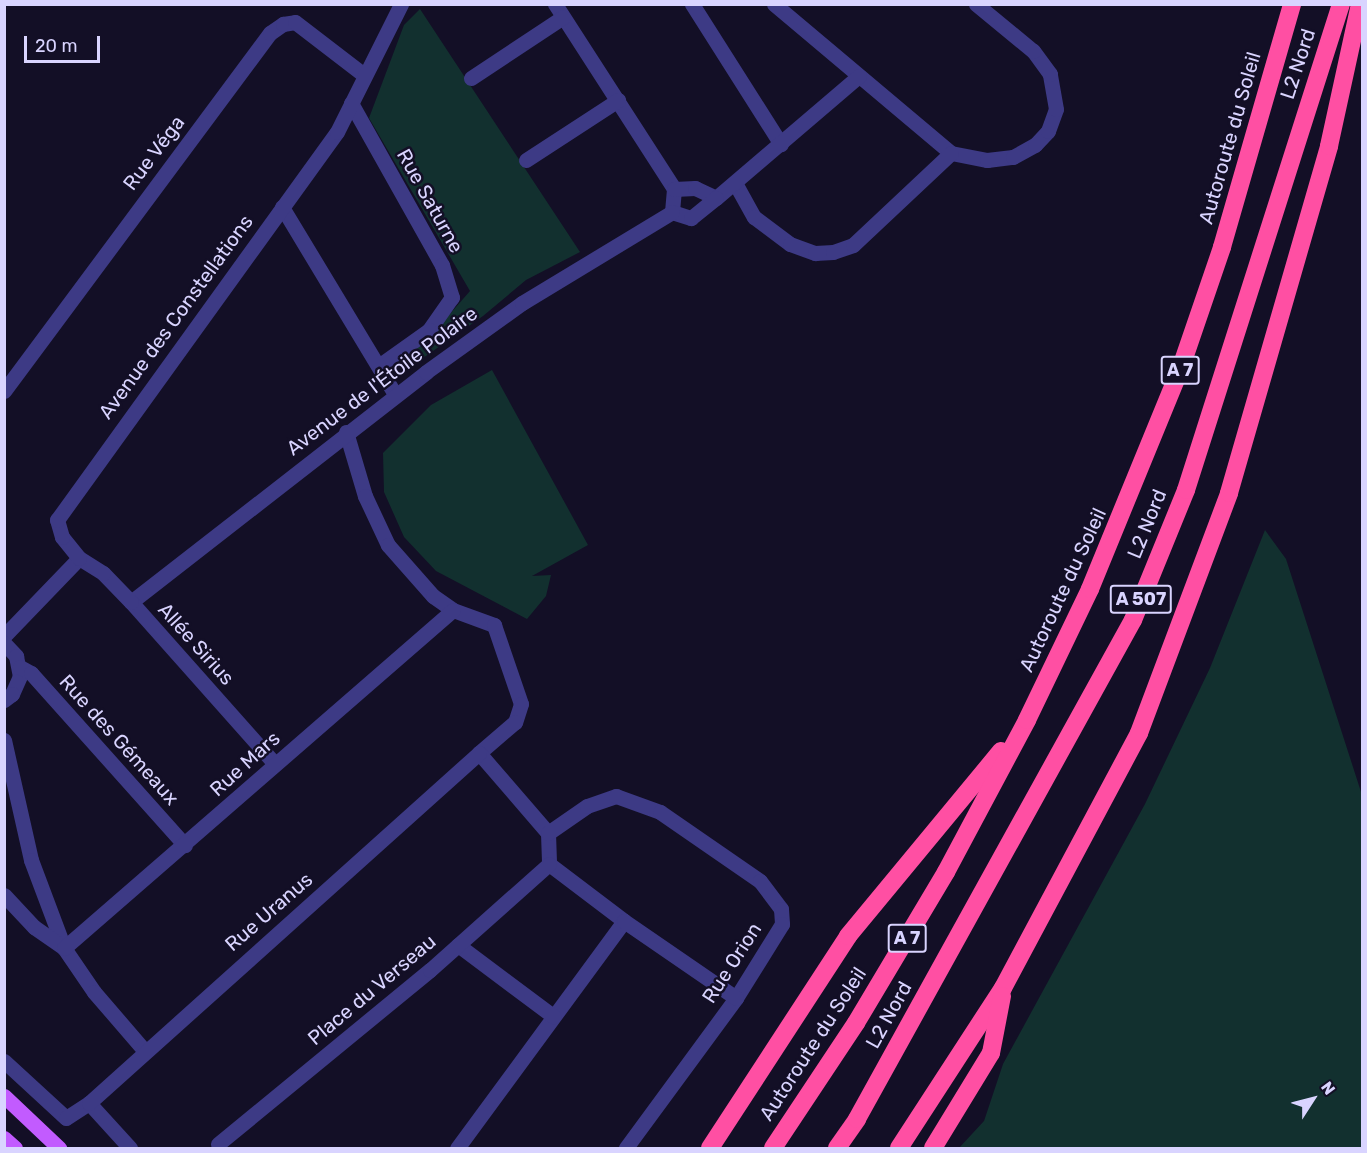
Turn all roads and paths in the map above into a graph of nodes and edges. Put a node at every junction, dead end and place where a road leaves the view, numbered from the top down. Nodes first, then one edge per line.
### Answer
1 (401, 4) edge
2 (692, 4) edge
3 (774, 4) edge
4 (976, 4) edge
5 (1292, 4) edge
6 (1341, 4) edge
7 (1360, 4) edge
8 (559, 11) edge
9 (364, 75) junction
10 (859, 76) junction
11 (471, 78) dead end
12 (618, 100) junction
13 (351, 103) junction
14 (781, 144) junction
15 (951, 153) junction
16 (526, 160) dead end
17 (735, 183) junction
18 (674, 189) junction
19 (716, 198) junction
20 (282, 207) junction
21 (672, 212) junction
22 (380, 365) junction
23 (4, 391) edge
24 (395, 394) junction
25 (346, 432) junction
26 (80, 558) junction
27 (131, 602) junction
28 (453, 610) junction
29 (4, 636) edge
30 (4, 643) edge
31 (20, 667) junction
32 (4, 700) edge
33 (1027, 720) junction
34 (4, 740) edge
35 (479, 753) junction
36 (275, 764) junction
37 (16, 791) junction
38 (4, 802) edge
39 (548, 833) junction
40 (185, 845) junction
41 (549, 864) junction
42 (4, 895) edge
43 (624, 921) junction
44 (458, 945) junction
45 (64, 948) junction
46 (1003, 988) junction
47 (736, 998) junction
48 (553, 1016) junction
49 (144, 1050) junction
50 (4, 1062) edge
51 (4, 1096) edge
52 (89, 1103) junction
53 (4, 1138) edge
54 (218, 1147) edge
55 (15, 1149) edge
56 (59, 1149) edge
57 (130, 1149) edge
58 (457, 1149) edge
59 (626, 1149) edge
60 (710, 1149) edge
61 (773, 1149) edge
62 (837, 1149) edge
63 (898, 1149) edge
64 (933, 1149) edge

1 - 9 street, Avenue des Constellations
2 - 14 street
3 - 10 street
4 - 15 street
5 - 33 highway, Autoroute du Soleil / A 7
6 - 62 highway, L2 Nord / A 507
7 - 46 highway
8 - 11 street
8 - 12 street
9 - 13 street, Avenue des Constellations
9 - 23 street, Rue Véga
10 - 14 street
10 - 15 street
12 - 16 street
12 - 18 street
13 - 20 street, Avenue des Constellations
13 - 22 street, Rue Saturne
14 - 17 street
15 - 17 street
17 - 19 street
18 - 19 street
18 - 21 street
19 - 21 street, Avenue de l'Étoile Polaire
20 - 22 street
20 - 26 street, Avenue des Constellations
21 - 24 street, Avenue de l'Étoile Polaire
22 - 24 street
24 - 25 street, Avenue de l'Étoile Polaire
25 - 27 street, Avenue de l'Étoile Polaire
25 - 28 street
26 - 27 street, Allée Sirius
26 - 29 street
27 - 36 street, Allée Sirius
28 - 35 street, Rue Uranus
28 - 36 street, Rue Mars
30 - 31 street, Rue des Gémeaux
31 - 32 street
31 - 40 street, Rue des Gémeaux
33 - 60 highway
33 - 61 highway, Autoroute du Soleil / A 7
34 - 37 street
35 - 39 street
35 - 49 street, Rue Uranus
36 - 40 street, Rue Mars
37 - 38 street
37 - 45 street
39 - 41 street
39 - 47 street, Rue Orion
40 - 45 street, Rue Mars
41 - 43 street
41 - 44 street, Place du Verseau
42 - 45 street
43 - 47 street
43 - 48 street
44 - 48 street
44 - 54 street, Place du Verseau
45 - 49 street
46 - 63 highway
46 - 64 highway
47 - 59 street, Rue Orion
48 - 58 street
49 - 52 street, Rue Uranus
50 - 52 street, Rue Uranus
51 - 56 main road
52 - 57 street
53 - 55 main road

